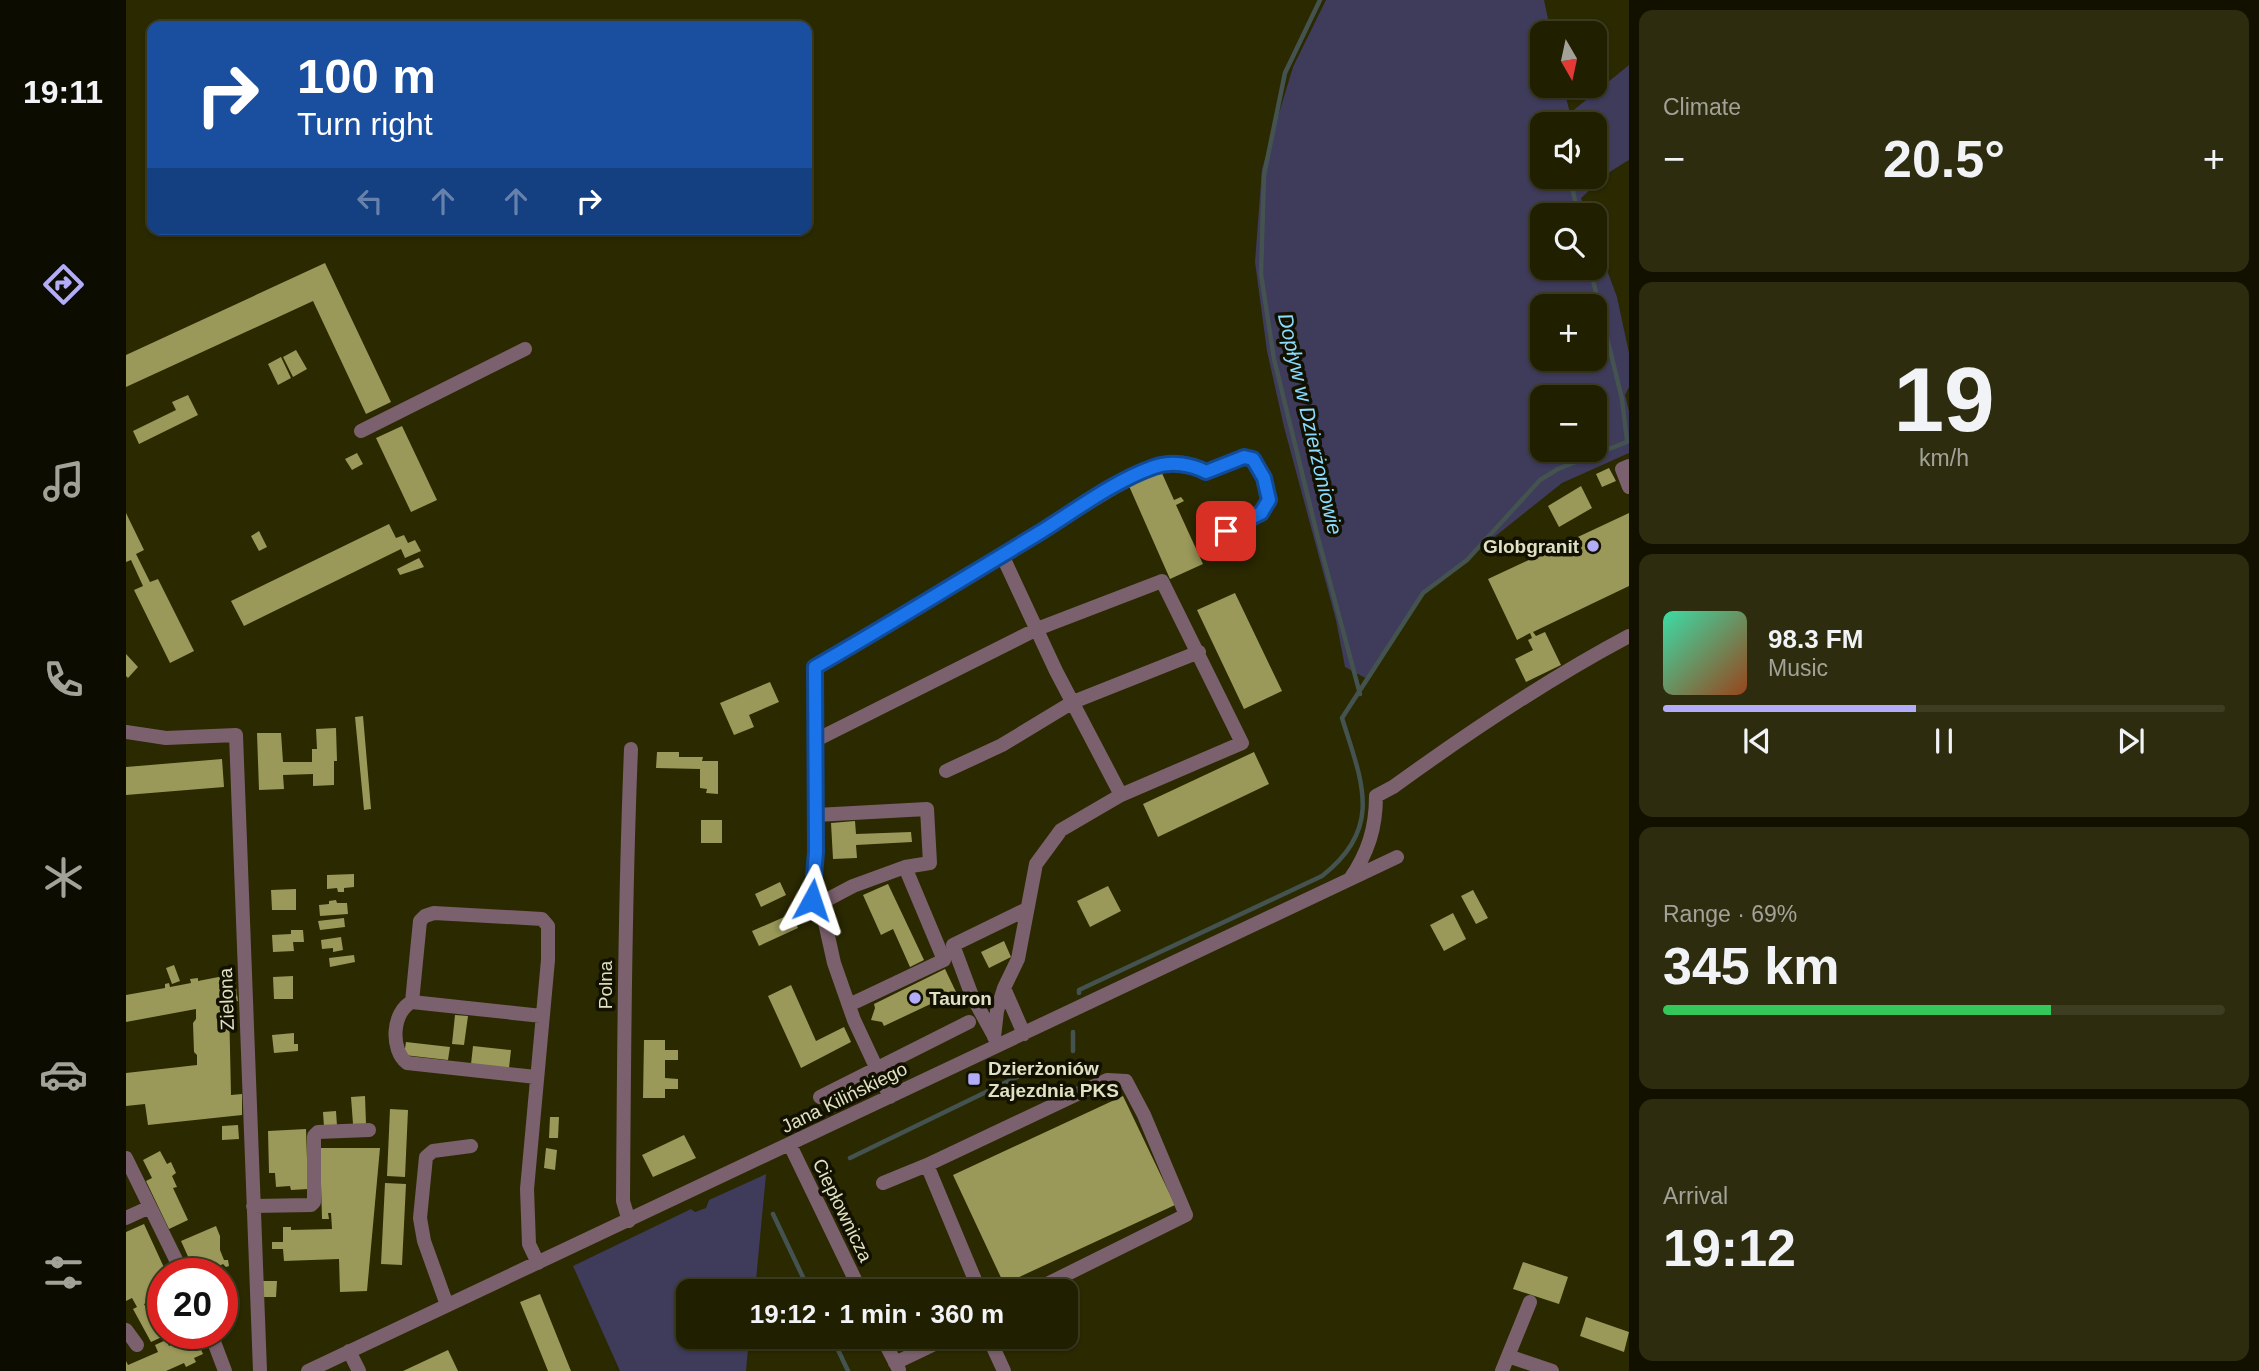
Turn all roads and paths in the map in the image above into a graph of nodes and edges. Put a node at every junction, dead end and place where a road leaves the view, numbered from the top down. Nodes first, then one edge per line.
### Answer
1 (525, 349) dead end
2 (361, 431) dead end
3 (1629, 466) edge
4 (1629, 486) edge
5 (1206, 540) dead end
6 (1002, 555) junction
7 (1037, 629) junction
8 (1629, 636) edge
9 (1199, 652) junction
10 (1073, 702) junction
11 (126, 732) edge
12 (816, 740) junction
13 (631, 749) dead end
14 (946, 771) dead end
15 (1121, 795) junction
16 (816, 815) junction
17 (1397, 858) dead end
18 (905, 867) junction
19 (1349, 880) junction
20 (817, 905) junction
21 (1027, 909) junction
22 (1004, 988) junction
23 (412, 1002) junction
24 (849, 1005) junction
25 (542, 1016) junction
26 (969, 1023) dead end
27 (1024, 1034) junction
28 (995, 1040) junction
29 (876, 1069) junction
30 (536, 1077) junction
31 (820, 1097) dead end
32 (890, 1097) junction
33 (369, 1130) dead end
34 (790, 1145) junction
35 (471, 1146) dead end
36 (126, 1158) edge
37 (927, 1165) junction
38 (884, 1183) dead end
39 (254, 1206) junction
40 (150, 1207) junction
41 (126, 1218) edge
42 (629, 1221) junction
43 (175, 1258) edge
44 (538, 1263) junction
45 (855, 1279) edge
46 (975, 1279) edge
47 (1057, 1279) edge
48 (1530, 1301) dead end
49 (447, 1305) junction
50 (126, 1330) edge
51 (137, 1345) dead end
52 (217, 1349) edge
53 (888, 1349) edge
54 (928, 1349) edge
55 (994, 1349) edge
56 (349, 1351) junction
57 (1508, 1356) junction
58 (897, 1367) edge
59 (225, 1371) edge
60 (260, 1371) edge
61 (308, 1371) edge
62 (359, 1371) edge
63 (1004, 1371) edge
64 (1502, 1371) edge
65 (1552, 1371) edge

1 - 2 street
3 - 4 street
5 - 6 street
6 - 7 street
6 - 12 street
7 - 9 street
7 - 10 street
7 - 12 street
8 - 19 street
9 - 10 street
9 - 15 street
10 - 14 street
10 - 15 street
11 - 39 street, Zielona
12 - 16 street
13 - 42 street, Polna
15 - 21 street
16 - 18 street
16 - 20 street
17 - 19 street, Jana Kilińskiego
18 - 20 street
18 - 24 street
19 - 27 street, Jana Kilińskiego
20 - 24 street
21 - 22 street
21 - 28 street
22 - 27 street
22 - 28 street
23 - 25 street
23 - 25 street
23 - 30 street
24 - 29 street
25 - 30 street
26 - 29 street
27 - 28 street, Jana Kilińskiego
28 - 32 street, Jana Kilińskiego
29 - 31 street
29 - 32 street
30 - 44 street
32 - 34 street, Jana Kilińskiego
33 - 39 street
34 - 42 street, Jana Kilińskiego
34 - 45 street, Ciepłownicza
35 - 49 street
36 - 40 street
37 - 38 street
37 - 46 street
37 - 47 street
39 - 60 street, Zielona
40 - 41 street
40 - 43 street
42 - 44 street, Jana Kilińskiego
44 - 49 street, Jana Kilińskiego
48 - 57 street
49 - 56 street, Jana Kilińskiego
50 - 51 street
52 - 59 street
53 - 58 street
54 - 58 street
55 - 63 street
56 - 61 street, Jana Kilińskiego
56 - 62 street
57 - 64 street
57 - 65 street

